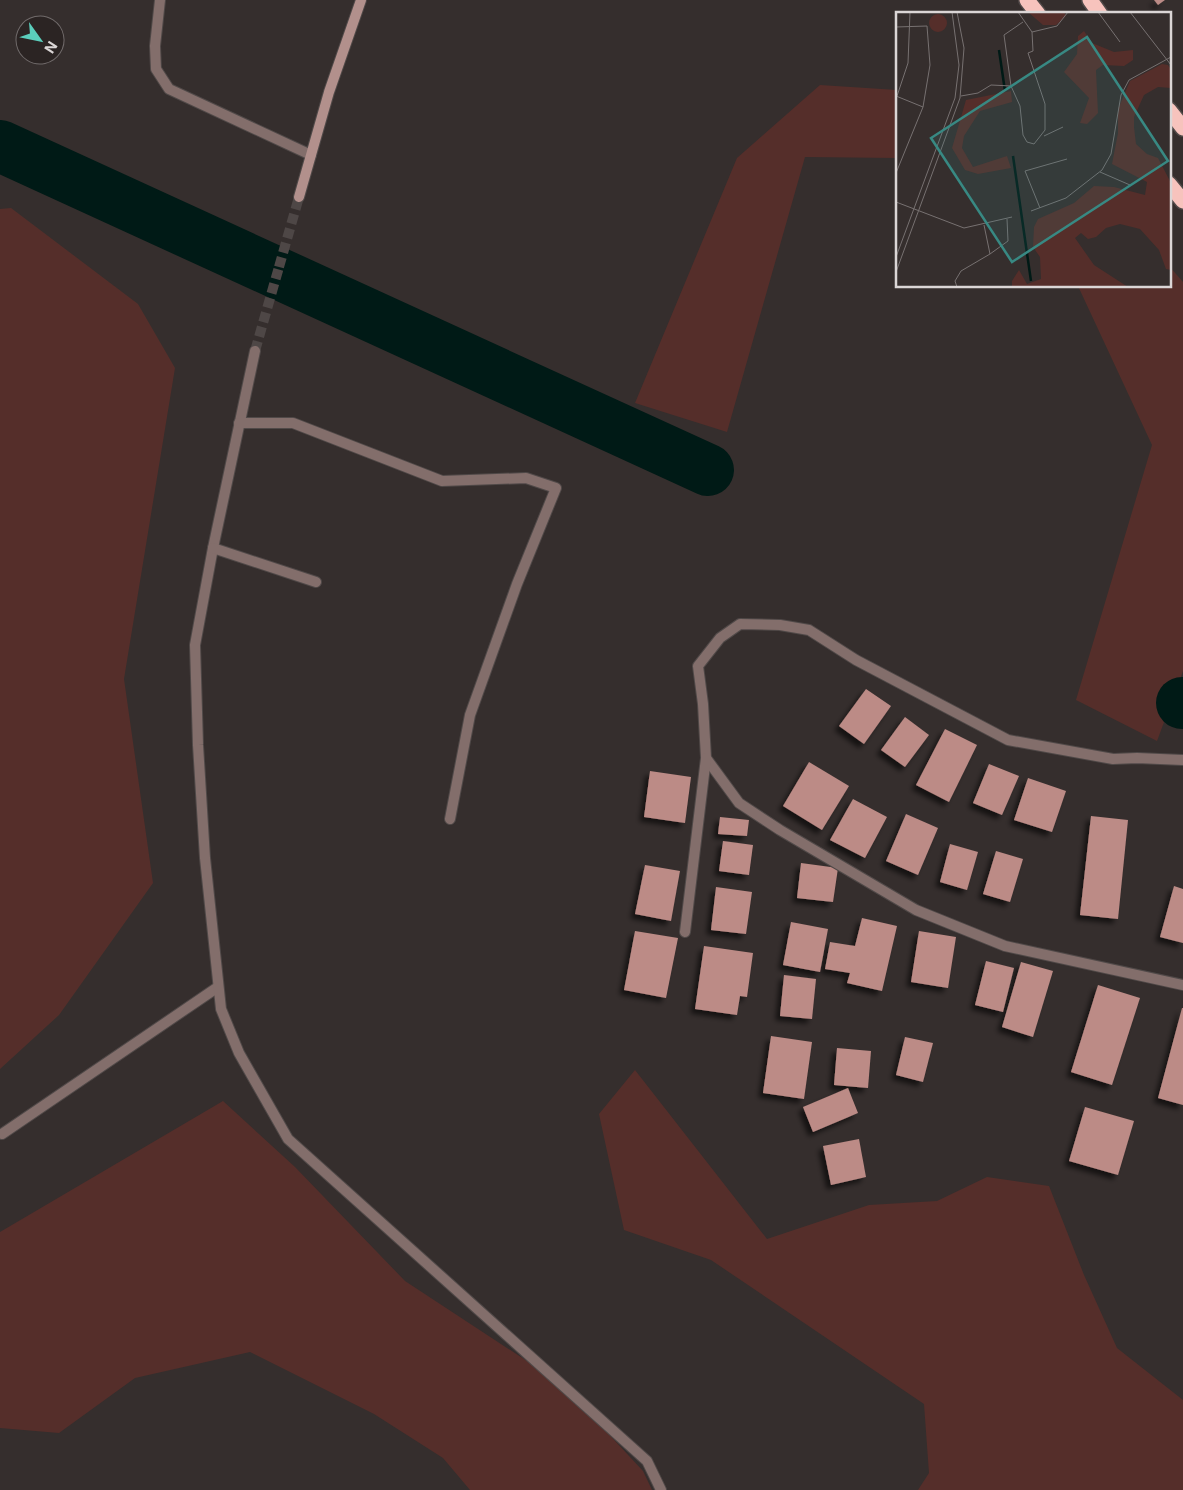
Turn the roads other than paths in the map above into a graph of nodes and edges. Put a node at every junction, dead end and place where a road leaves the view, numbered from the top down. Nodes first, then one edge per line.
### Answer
1 (160, 0) edge
2 (360, 0) edge
3 (1027, 0) edge
4 (1090, 0) edge
5 (1036, 12) edge
6 (1099, 12) edge
7 (1170, 111) edge
8 (1183, 128) edge
9 (311, 155) junction
10 (1170, 185) edge
11 (299, 197) tunnel mouth
12 (1183, 201) edge
13 (255, 351) tunnel mouth
14 (239, 423) junction
15 (213, 548) junction
16 (316, 582) dead end
17 (706, 758) junction
18 (1183, 760) edge
19 (450, 820) dead end
20 (685, 932) dead end
21 (1183, 985) edge
22 (218, 987) junction
23 (2, 1134) dead end
24 (661, 1490) edge

1 - 9 street
2 - 9 street
3 - 5 highway
4 - 6 highway
7 - 8 highway
9 - 11 street
10 - 12 highway
13 - 14 street
14 - 15 street
14 - 19 street
15 - 16 street
15 - 22 street
17 - 18 street
17 - 20 street
17 - 21 street
22 - 23 street
22 - 24 street

